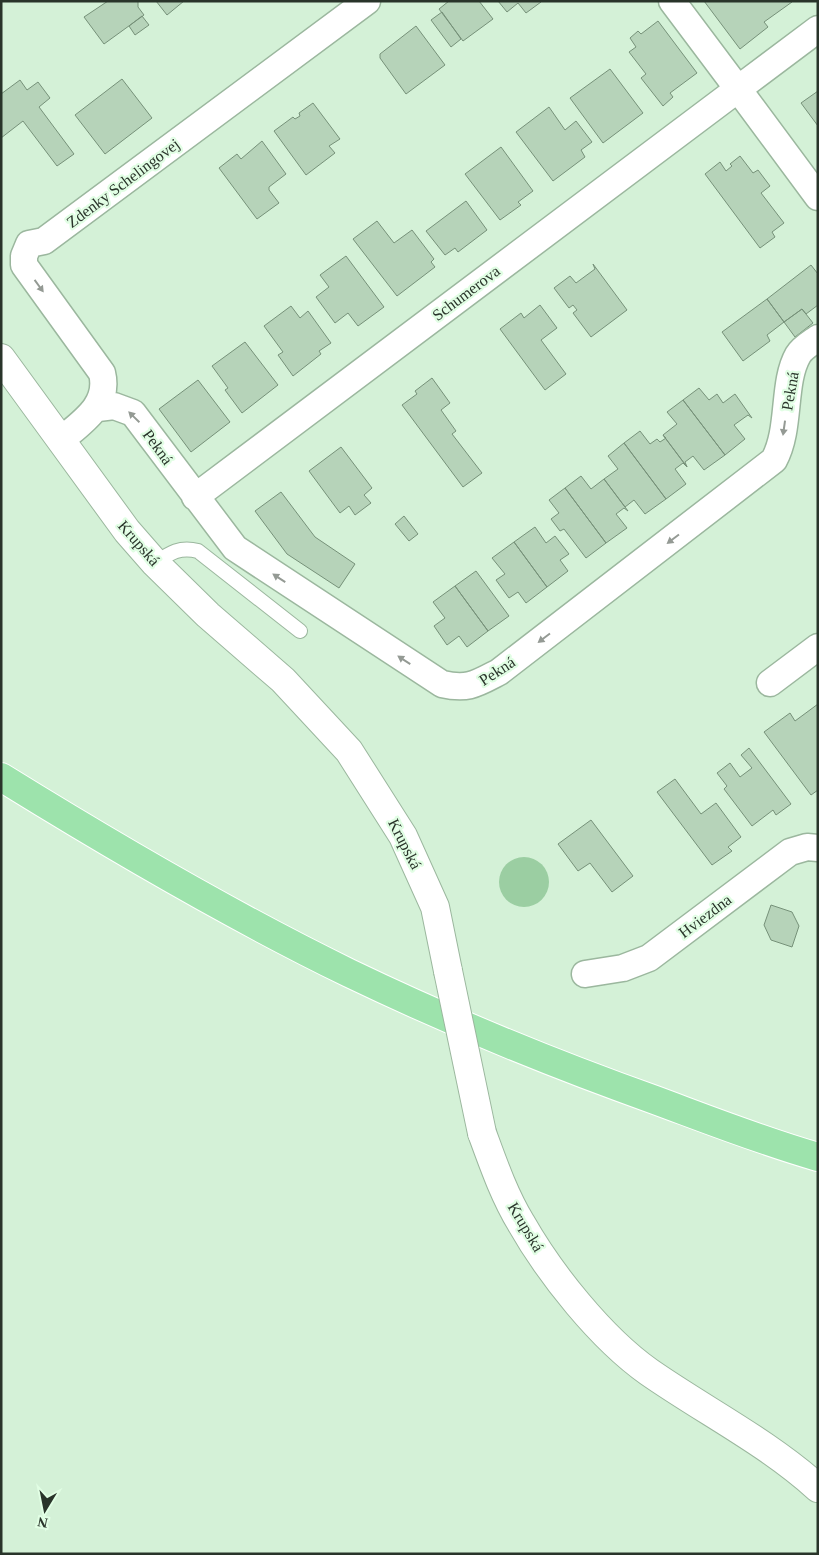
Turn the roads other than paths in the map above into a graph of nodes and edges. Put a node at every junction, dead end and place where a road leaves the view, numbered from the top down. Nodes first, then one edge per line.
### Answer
1 (367, 1) edge
2 (672, 1) edge
3 (818, 29) edge
4 (738, 89) junction
5 (818, 197) edge
6 (818, 338) edge
7 (1, 358) edge
8 (98, 408) junction
9 (61, 440) junction
10 (195, 497) junction
11 (155, 563) junction
12 (300, 631) dead end
13 (818, 647) edge
14 (770, 683) dead end
15 (1, 777) edge
16 (818, 848) edge
17 (585, 974) dead end
18 (818, 1157) edge
19 (818, 1488) edge

1 -> 8 street, Zdenky Schelingovej
2 - 4 street
3 - 4 street, Schumerova
4 - 5 street
4 - 10 street, Schumerova
6 -> 10 street, Pekná
7 - 9 street, Krupská
8 - 9 street
10 -> 8 street, Pekná
9 - 11 street, Krupská
11 - 12 lane
11 - 19 street, Krupská, bridge
13 - 14 street
15 - 18 main road
16 - 17 street, Hviezdna

